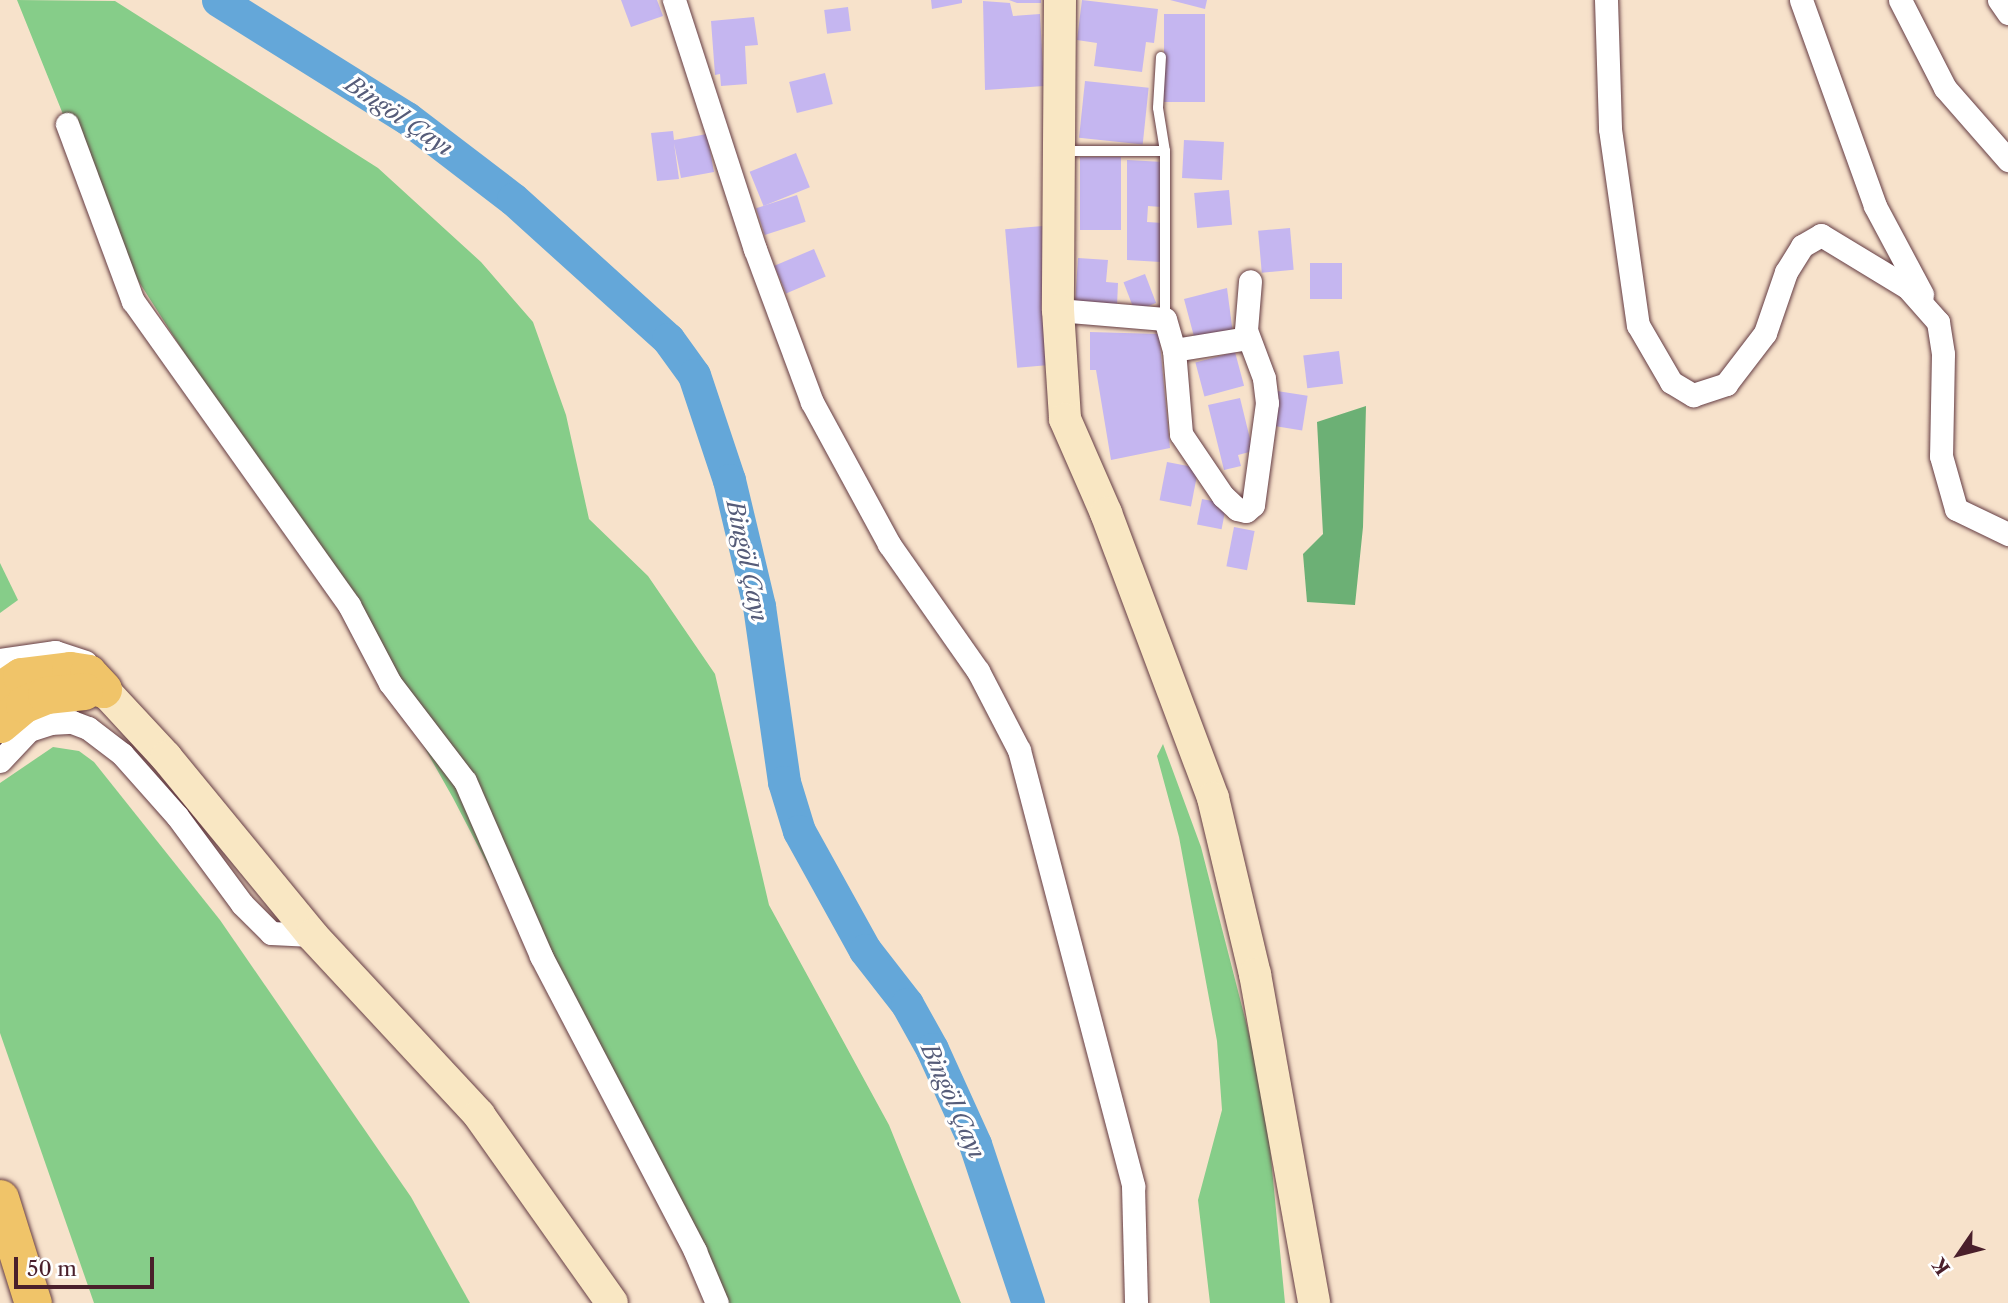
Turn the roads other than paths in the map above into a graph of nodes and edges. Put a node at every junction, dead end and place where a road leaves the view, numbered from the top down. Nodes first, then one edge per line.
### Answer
1 (674, 0) edge
2 (1060, 0) edge
3 (1605, 0) edge
4 (1801, 0) edge
5 (1899, 0) edge
6 (1999, 0) edge
7 (2008, 13) edge
8 (1161, 57) dead end
9 (67, 124) dead end
10 (1059, 150) junction
11 (1165, 151) junction
12 (2008, 160) edge
13 (1250, 281) dead end
14 (1058, 310) junction
15 (1165, 319) junction
16 (1938, 322) junction
17 (1247, 338) junction
18 (1174, 350) junction
19 (2008, 534) edge
20 (0, 660) edge
21 (103, 689) junction
22 (0, 690) edge
23 (0, 724) edge
24 (0, 761) edge
25 (312, 935) junction
26 (0, 1198) edge
27 (33, 1303) edge
28 (612, 1303) edge
29 (717, 1303) edge
30 (1136, 1303) edge
31 (1314, 1303) edge

1 - 30 street
2 - 10 main road
3 - 16 street
4 - 16 street
5 - 12 street
6 - 7 street
8 - 11 lane
9 - 29 street
10 - 11 lane
10 - 14 main road
11 - 15 lane
13 - 17 street
14 - 15 street
14 - 31 main road
15 - 18 street
16 - 19 street
17 - 18 street
17 - 18 street
20 - 21 street
21 - 22 highway
21 - 23 highway
21 - 25 main road
24 - 25 street
25 - 28 main road
26 - 27 highway

